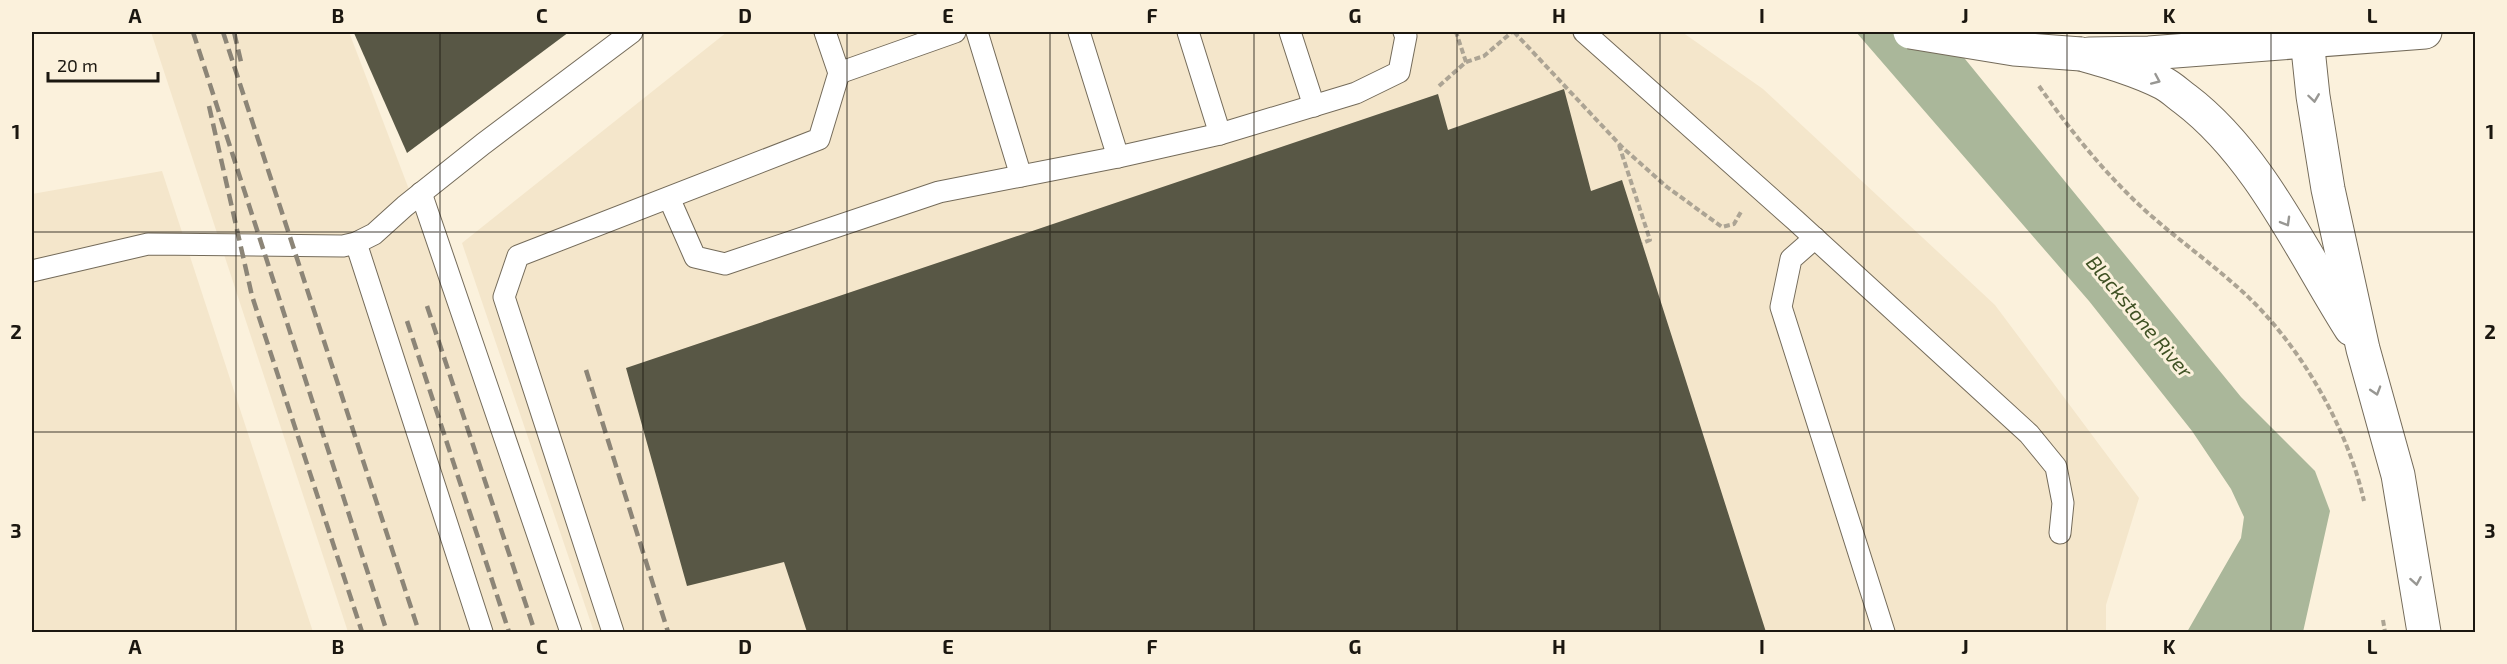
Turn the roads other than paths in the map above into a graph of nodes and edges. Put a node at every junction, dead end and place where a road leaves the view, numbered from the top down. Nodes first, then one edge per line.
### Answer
1 (632, 32) edge
2 (825, 32) edge
3 (953, 32) edge
4 (977, 32) edge
5 (1079, 32) edge
6 (1188, 32) edge
7 (1290, 32) edge
8 (1404, 32) edge
9 (1584, 32) edge
10 (1910, 32) edge
11 (2416, 32) edge
12 (2425, 32) edge
13 (2307, 39) junction
14 (2081, 54) junction
15 (839, 73) junction
16 (1314, 106) junction
17 (1220, 134) junction
18 (1118, 157) junction
19 (1021, 176) junction
20 (421, 194) junction
21 (669, 198) junction
22 (1815, 238) junction
23 (356, 243) junction
24 (32, 271) edge
25 (2363, 349) junction
26 (2060, 533) dead end
27 (482, 633) edge
28 (571, 633) edge
29 (613, 633) edge
30 (1884, 633) edge
31 (2424, 633) edge

1 - 20 lane
2 - 15 lane
3 - 15 lane
4 - 19 lane
5 - 18 lane
6 - 17 lane
7 - 16 lane
8 - 16 lane
9 - 22 lane
10 - 14 main road, bridge
11 - 12 main road
11 - 13 main road
13 - 14 main road
13 -> 25 main road
14 -> 25 main road
15 - 21 lane
16 - 17 lane
17 - 18 lane
18 - 19 lane
19 - 21 lane
20 - 23 lane
20 - 28 lane
21 - 29 lane
22 - 26 lane
22 - 30 lane
23 - 24 lane
23 - 27 lane
25 -> 31 main road

